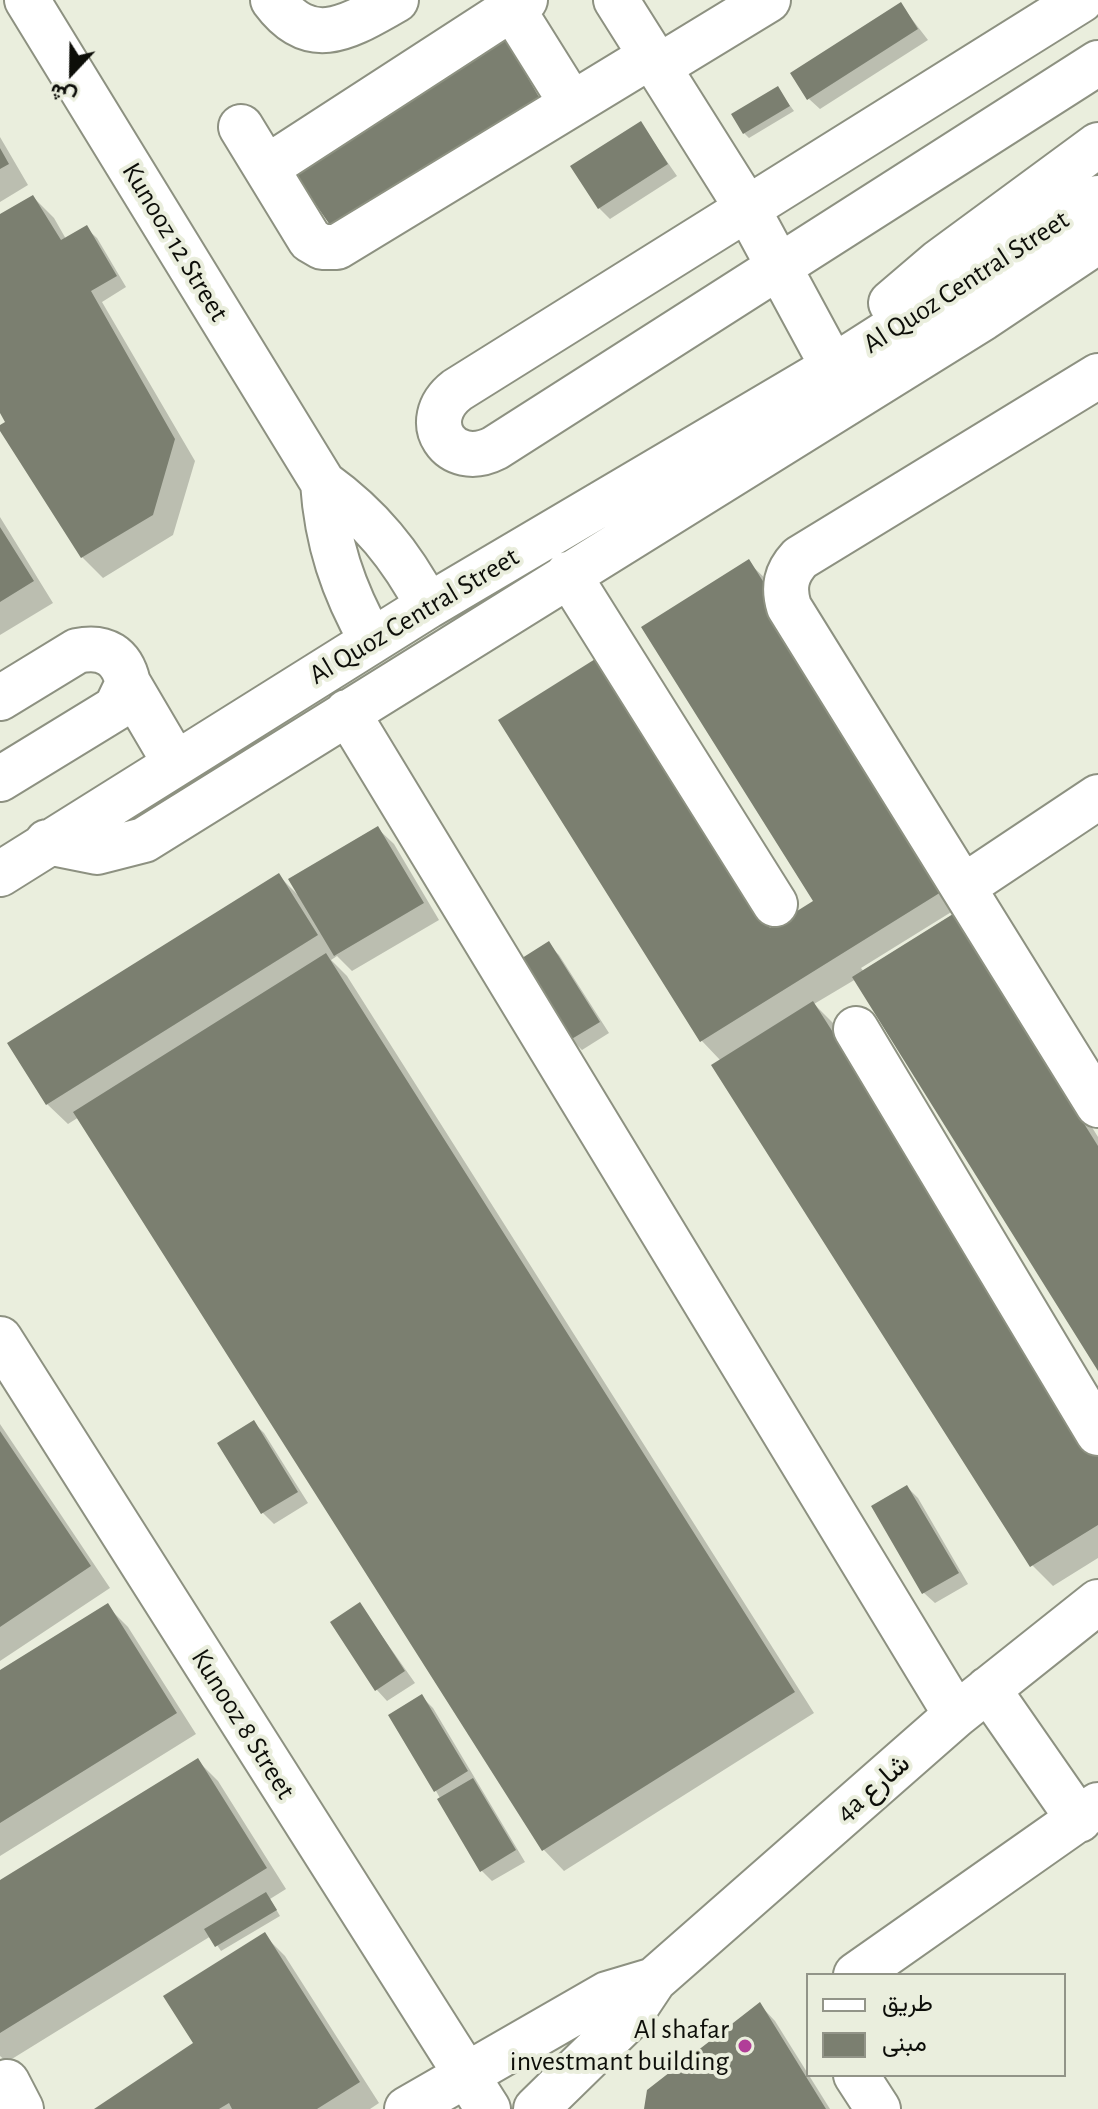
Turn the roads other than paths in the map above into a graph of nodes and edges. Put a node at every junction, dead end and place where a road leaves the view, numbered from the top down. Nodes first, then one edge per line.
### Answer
1 (27, 0) edge
2 (273, 0) edge
3 (396, 0) edge
4 (616, 0) edge
5 (1081, 0) edge
6 (757, 3) edge
7 (519, 4) edge
8 (654, 61) junction
9 (1098, 63) edge
10 (572, 104) junction
11 (241, 127) dead end
12 (1098, 145) edge
13 (266, 168) junction
14 (1098, 198) edge
15 (747, 208) junction
16 (1098, 241) edge
17 (779, 267) junction
18 (833, 367) junction
19 (1098, 376) edge
20 (323, 483) junction
21 (568, 574) junction
22 (428, 606) junction
23 (372, 641) junction
24 (128, 683) junction
25 (0, 698) edge
26 (347, 712) junction
27 (175, 763) junction
28 (0, 779) edge
29 (1098, 797) edge
30 (47, 842) junction
31 (0, 874) edge
32 (963, 887) junction
33 (775, 904) dead end
34 (856, 1029) dead end
35 (1098, 1105) edge
36 (0, 1339) edge
37 (1098, 1433) edge
38 (1098, 1602) edge
39 (986, 1691) junction
40 (1092, 1808) edge
41 (859, 1973) edge
42 (654, 1980) junction
43 (857, 2077) edge
44 (476, 2092) edge
45 (407, 2109) edge
46 (536, 2109) edge
47 (878, 2109) edge

1 - 20 street, Kunooz 12 Street
2 - 3 street
4 - 8 street
5 - 15 street
6 - 8 street
7 - 10 street
7 - 13 street
8 - 10 street
8 - 15 street
9 - 17 street
10 - 13 street
11 - 13 street
12 - 18 street, Al Quoz Central Street
14 - 18 street, Al Quoz Central Street
15 - 17 street
15 - 17 street
16 - 21 street
17 - 18 street
18 - 22 street, Al Quoz Central Street
19 - 32 street
20 - 22 street, Kunooz 12 Street
20 - 23 street, Kunooz 12 Street
21 - 26 street
21 - 33 street
22 - 23 street, Al Quoz Central Street
23 - 27 street, Al Quoz Central Street
24 - 25 street
24 - 27 street
24 - 28 street
26 - 30 street
26 - 39 street
27 - 30 street, Al Quoz Central Street
29 - 32 street
30 - 31 street, Al Quoz Central Street
32 - 35 street
34 - 37 street
36 - 44 street, Kunooz 8 Street
38 - 39 street, 4a شارع
39 - 40 street
39 - 42 street, 4a شارع
40 - 41 street
42 - 44 street, 4a شارع
42 - 46 street, 4a شارع
43 - 47 street
44 - 45 street, 4a شارع

